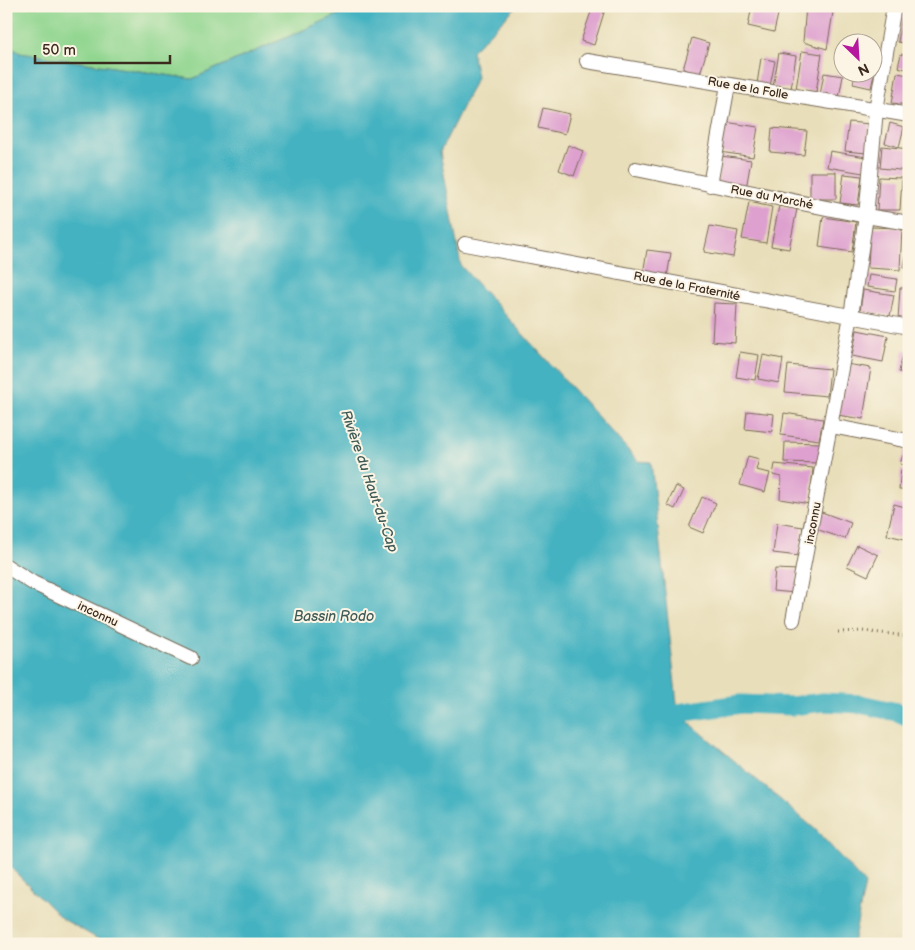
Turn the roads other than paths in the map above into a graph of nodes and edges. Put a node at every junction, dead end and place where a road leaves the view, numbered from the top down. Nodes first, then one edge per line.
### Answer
1 (894, 6) edge
2 (587, 61) dead end
3 (728, 85) junction
4 (876, 110) junction
5 (909, 115) edge
6 (636, 170) dead end
7 (710, 185) junction
8 (866, 216) junction
9 (909, 223) edge
10 (465, 244) dead end
11 (851, 316) junction
12 (909, 327) edge
13 (831, 426) junction
14 (909, 441) edge
15 (6, 566) edge
16 (794, 620) dead end
17 (191, 658) dead end

1 - 4 street, inconnu
2 - 3 street, Rue de la Folle
3 - 4 street, Rue de la Folle
3 - 7 street
4 - 5 street, Rue de la Folle
4 - 8 street, inconnu
6 - 7 street, Rue du Marché
7 - 8 street, Rue du Marché
8 - 9 street, Rue du Marché
8 - 11 street, inconnu
10 - 11 street, Rue de la Fraternité
11 - 12 street, Rue de la Fraternité
11 - 13 street, inconnu
13 - 14 street
13 - 16 street, inconnu
15 - 17 street, inconnu

